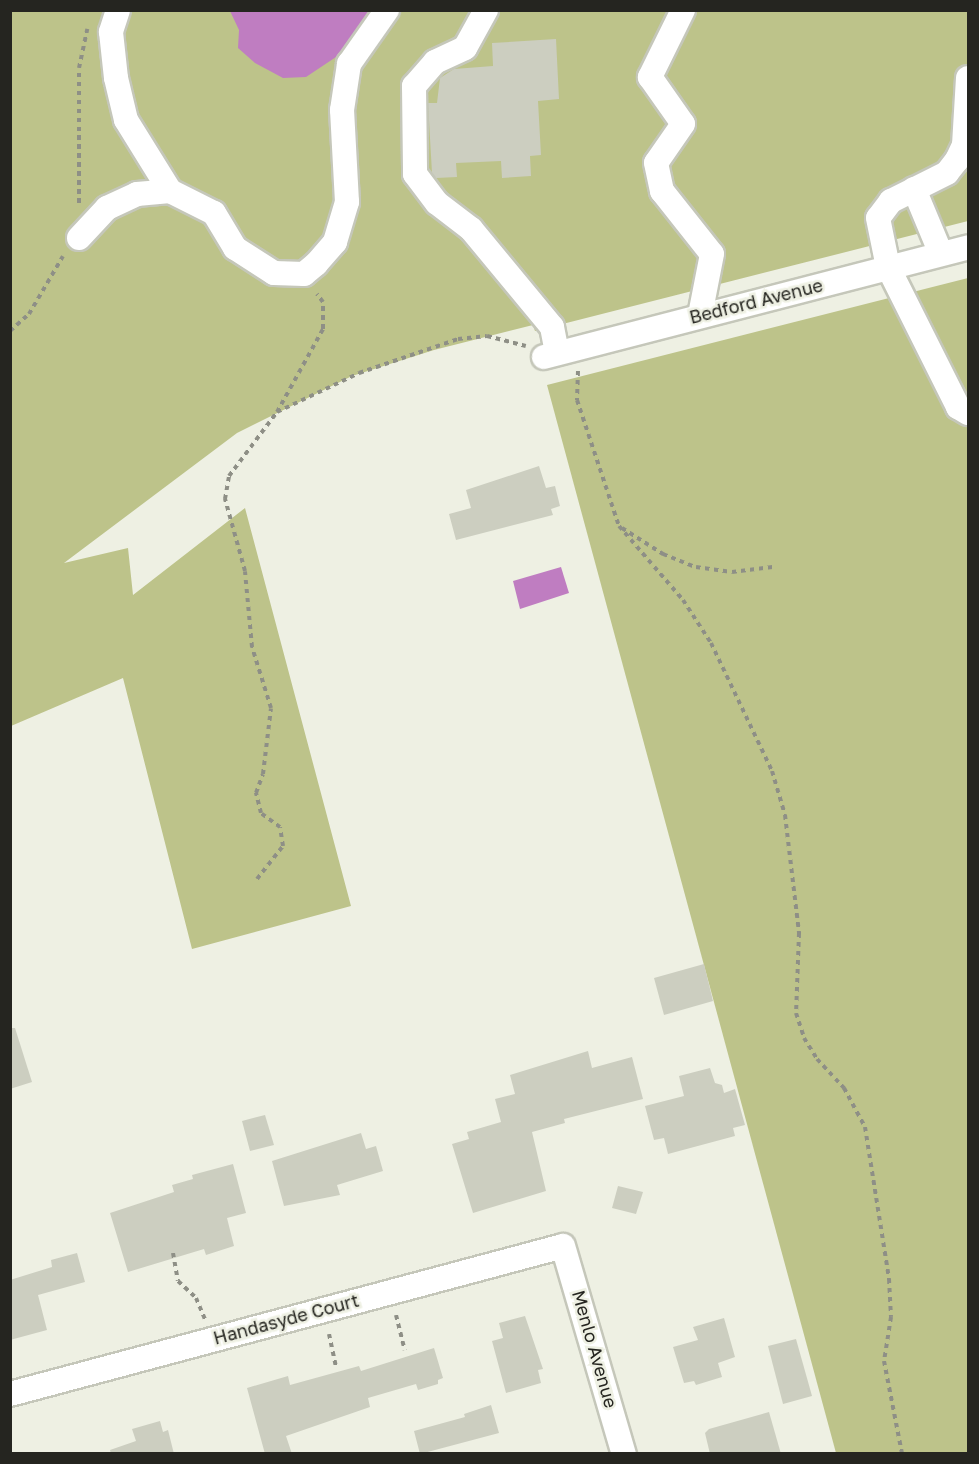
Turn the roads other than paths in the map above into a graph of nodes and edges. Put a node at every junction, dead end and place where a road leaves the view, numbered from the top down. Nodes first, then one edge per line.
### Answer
1 (118, 10) edge
2 (387, 10) edge
3 (486, 10) edge
4 (683, 10) edge
5 (969, 78) edge
6 (914, 189) junction
7 (170, 191) junction
8 (79, 238) road end
9 (969, 247) edge
10 (940, 254) junction
11 (888, 267) junction
12 (700, 315) junction
13 (969, 413) edge
14 (563, 1246) joint
15 (10, 1394) edge
16 (624, 1454) edge

1 - 7 street
2 - 7 street
3 - 12 street, Bedford Avenue
4 - 12 street
5 - 6 street
6 - 10 street
6 - 11 street
7 - 8 street
9 - 10 street, Bedford Avenue
10 - 11 street, Bedford Avenue
11 - 12 street, Bedford Avenue
11 - 13 street
14 - 15 street, Handasyde Court
14 - 16 street, Menlo Avenue

